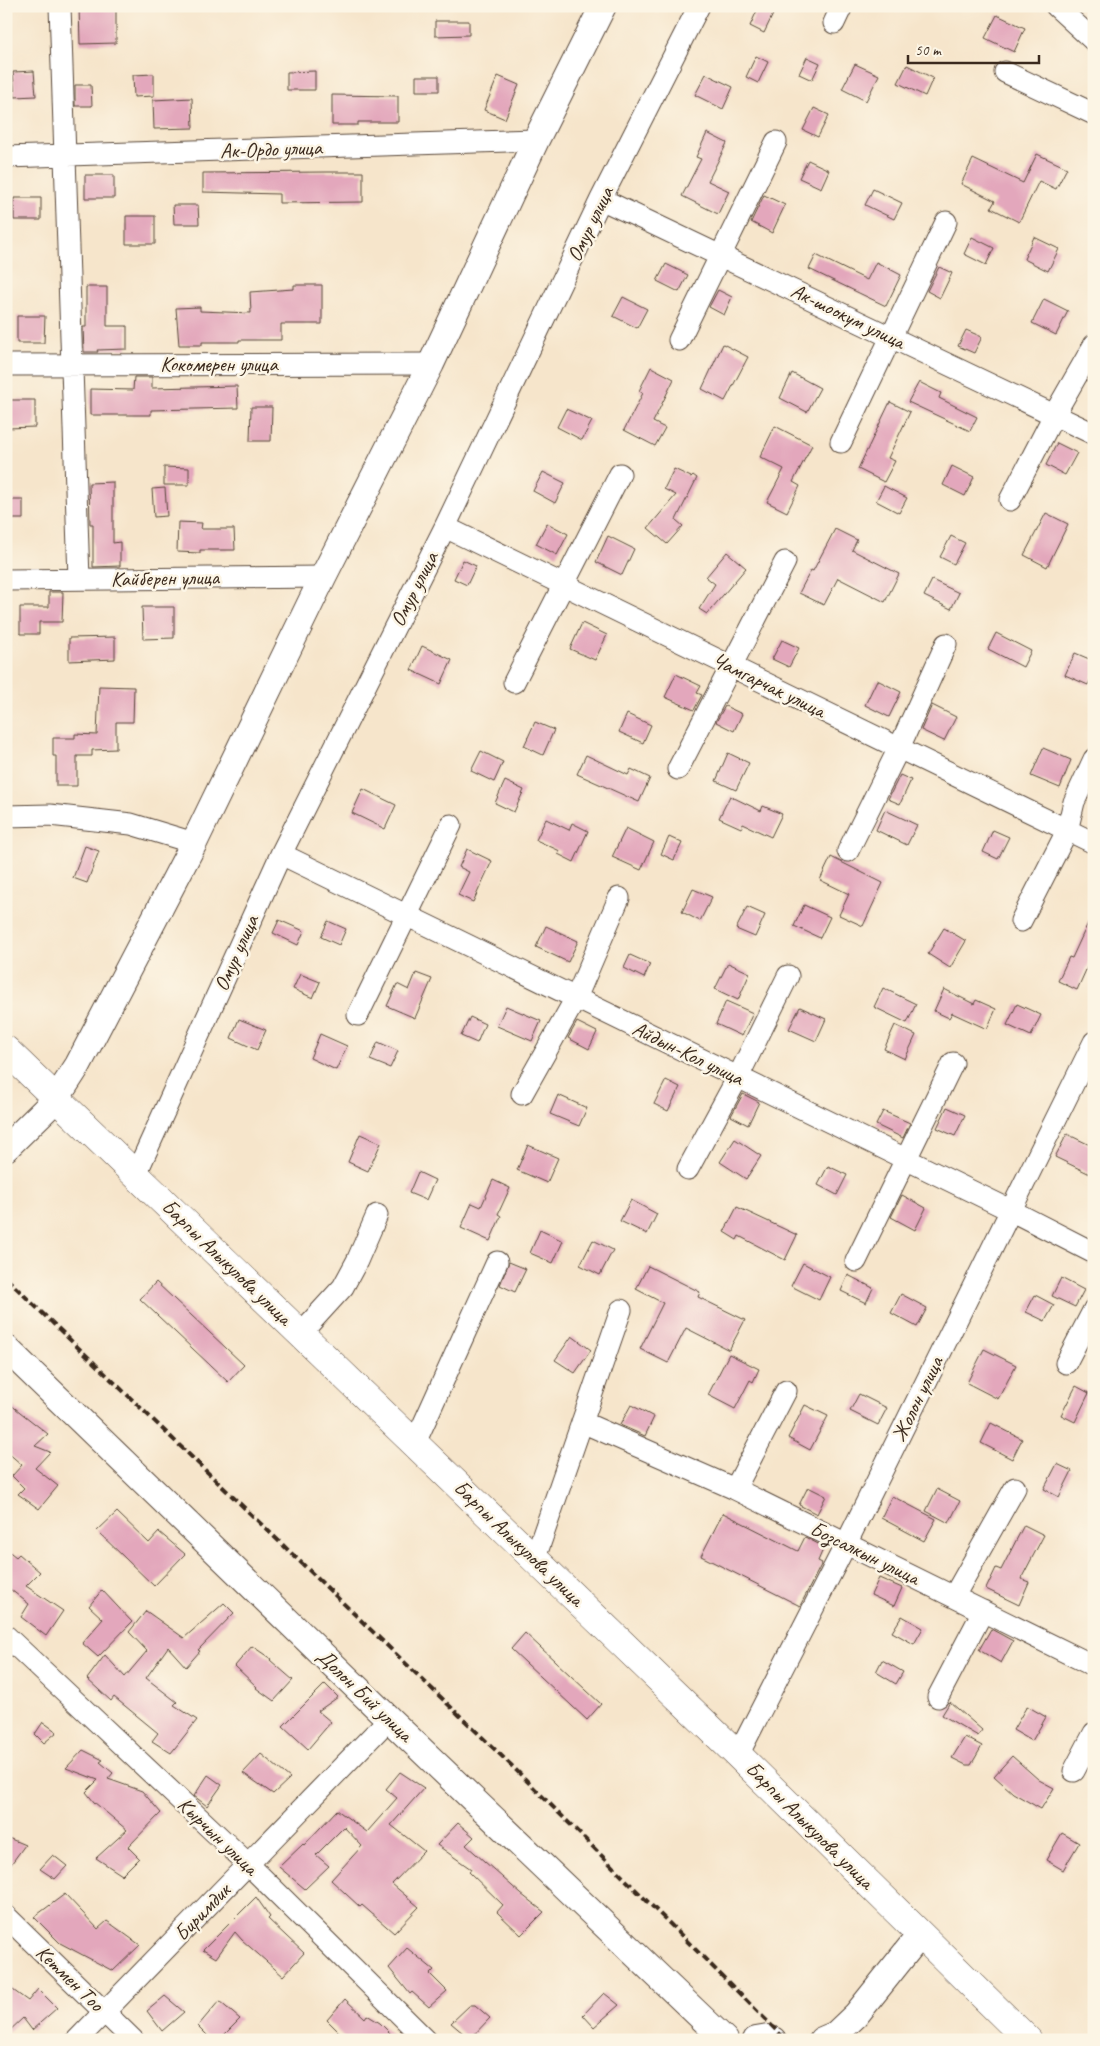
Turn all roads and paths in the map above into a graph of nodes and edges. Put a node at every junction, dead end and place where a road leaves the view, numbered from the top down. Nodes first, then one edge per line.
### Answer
1 (60, 6) edge
2 (603, 6) edge
3 (699, 6) edge
4 (1056, 6) edge
5 (1094, 41) edge
6 (1004, 72) dead end
7 (1094, 114) edge
8 (536, 140) junction
9 (776, 142) dead end
10 (64, 155) junction
11 (6, 157) edge
12 (601, 199) junction
13 (946, 222) dead end
14 (720, 255) junction
15 (891, 337) junction
16 (679, 340) dead end
17 (1094, 345) edge
18 (74, 364) junction
19 (431, 364) junction
20 (6, 365) edge
21 (1054, 415) junction
22 (1094, 434) edge
23 (841, 442) dead end
24 (620, 474) dead end
25 (1010, 500) dead end
26 (445, 527) junction
27 (785, 562) dead end
28 (323, 577) junction
29 (79, 579) junction
30 (6, 580) edge
31 (564, 585) junction
32 (946, 644) dead end
33 (731, 666) junction
34 (514, 682) dead end
35 (899, 748) junction
36 (1094, 759) edge
37 (678, 769) dead end
38 (6, 816) edge
39 (451, 825) dead end
40 (1068, 831) junction
41 (194, 843) junction
42 (1094, 843) edge
43 (848, 851) dead end
44 (281, 854) junction
45 (619, 898) dead end
46 (407, 915) junction
47 (1021, 921) dead end
48 (788, 976) dead end
49 (576, 998) junction
50 (358, 1015) dead end
51 (1094, 1042) edge
52 (6, 1050) edge
53 (953, 1063) dead end
54 (738, 1077) junction
55 (522, 1094) dead end
56 (56, 1099) junction
57 (6, 1148) edge
58 (906, 1159) junction
59 (688, 1169) dead end
60 (136, 1174) junction
61 (1010, 1210) junction
62 (377, 1215) dead end
63 (1094, 1253) edge
64 (497, 1262) dead end
65 (856, 1262) dead end
66 (1094, 1309) edge
67 (621, 1310) dead end
68 (301, 1333) junction
69 (6, 1348) edge
70 (1066, 1363) dead end
71 (786, 1391) dead end
72 (582, 1422) junction
73 (415, 1443) junction
74 (1014, 1488) dead end
75 (735, 1489) junction
76 (846, 1544) junction
77 (535, 1558) junction
78 (954, 1596) junction
79 (983, 1611) junction
80 (6, 1636) edge
81 (1094, 1666) edge
82 (938, 1697) dead end
83 (389, 1719) junction
84 (1094, 1733) edge
85 (738, 1755) junction
86 (1074, 1771) dead end
87 (248, 1864) junction
88 (6, 1916) edge
89 (920, 1934) junction
90 (104, 2012) junction
91 (78, 2040) edge
92 (133, 2040) edge
93 (426, 2040) edge
94 (725, 2040) edge
95 (756, 2040) edge
96 (773, 2040) edge
97 (822, 2040) edge
98 (1028, 2040) edge

1 - 10 street
2 - 8 street
3 - 12 street, Омур улица
4 - 5 street
6 - 7 street
8 - 10 street, Ак-Ордо улица
8 - 19 street
9 - 14 street
10 - 11 street, Ак-Ордо улица
10 - 18 street
12 - 14 street, Ак-шоокум улица
12 - 26 street, Омур улица
13 - 15 street
14 - 15 street, Ак-шоокум улица
14 - 16 street
15 - 21 street, Ак-шоокум улица
15 - 23 street
17 - 21 street
18 - 19 street, Кокомерен улица
18 - 20 street, Кокомерен улица
18 - 29 street
19 - 28 street
21 - 22 street, Ак-шоокум улица
21 - 25 street
24 - 31 street
26 - 31 street, Чамгарчак улица
26 - 44 street, Омур улица
27 - 33 street
28 - 29 street, Кайберен улица
28 - 41 street
29 - 30 street, Кайберен улица
31 - 33 street, Чамгарчак улица
31 - 34 street
32 - 35 street
33 - 35 street, Чамгарчак улица
33 - 37 street
35 - 40 street, Чамгарчак улица
35 - 43 street
36 - 40 street
38 - 41 street
39 - 46 street
40 - 42 street, Чамгарчак улица
40 - 47 street
41 - 56 street
44 - 46 street, Айдын-Кол улица
44 - 60 street, Омур улица
45 - 49 street
46 - 49 street, Айдын-Кол улица
46 - 50 street
48 - 54 street
49 - 54 street, Айдын-Кол улица
49 - 55 street
51 - 61 street, Жолон улица
52 - 56 main road, Барпы Алыкулова улица
53 - 58 street
54 - 58 street, Айдын-Кол улица
54 - 59 street
56 - 57 street
56 - 60 main road, Барпы Алыкулова улица
58 - 61 street, Айдын-Кол улица
58 - 65 street
60 - 68 main road, Барпы Алыкулова улица
61 - 63 street, Айдын-Кол улица
61 - 76 street, Жолон улица
62 - 68 street
64 - 73 street
66 - 70 street
67 - 72 street
68 - 73 main road, Барпы Алыкулова улица
69 - 83 street, Долон Бий улица
71 - 75 street
72 - 75 street, Бозсалкын улица
72 - 77 street
73 - 77 main road, Барпы Алыкулова улица
74 - 78 street
75 - 76 street, Бозсалкын улица
76 - 78 street, Бозсалкын улица
76 - 85 street, Жолон улица
77 - 85 main road, Барпы Алыкулова улица
78 - 79 street, Бозсалкын улица
79 - 81 street, Бозсалкын улица
79 - 82 street
80 - 87 street, Кырчын улица
83 - 87 street, Биримдик
83 - 94 street, Долон Бий улица
84 - 86 street
85 - 89 main road, Барпы Алыкулова улица
87 - 90 street, Биримдик
87 - 93 street, Кырчын улица
88 - 90 street, Кетмен Тоо
89 - 97 street
89 - 98 main road, Барпы Алыкулова улица
90 - 91 street, Биримдик
90 - 92 street, Кетмен Тоо
95 - 96 street

